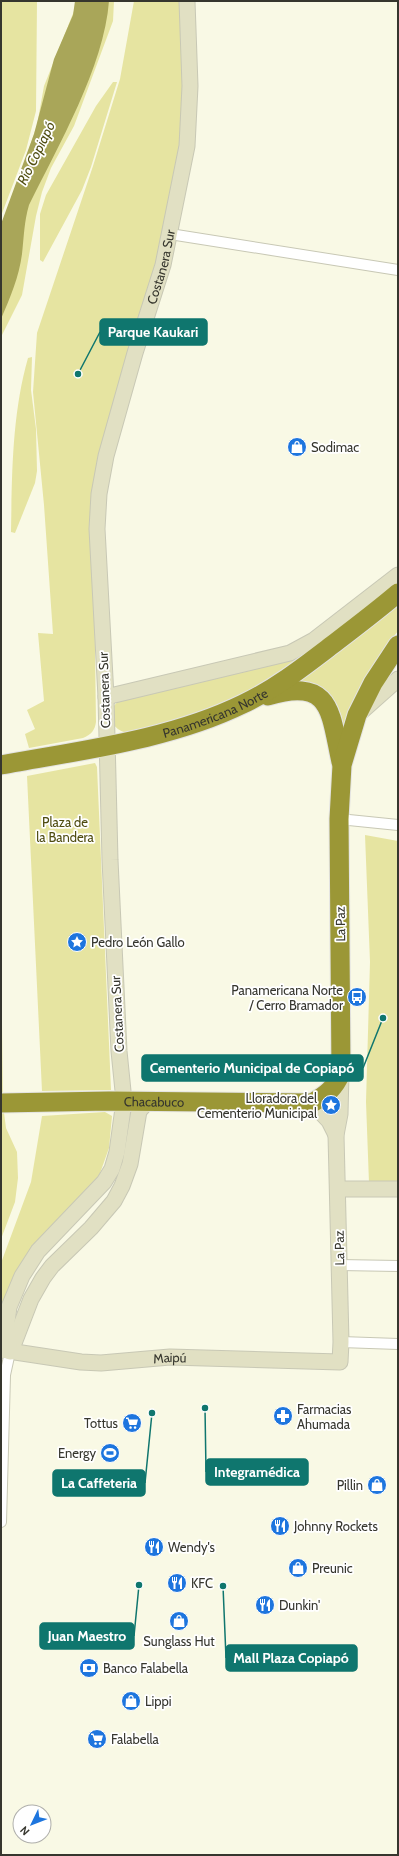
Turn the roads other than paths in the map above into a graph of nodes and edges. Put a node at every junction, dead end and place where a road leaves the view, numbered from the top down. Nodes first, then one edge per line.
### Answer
1 (187, 1) edge
2 (170, 234) junction
3 (398, 270) edge
4 (398, 575) edge
5 (394, 595) edge
6 (398, 645) edge
7 (398, 679) edge
8 (106, 697) junction
9 (244, 704) junction
10 (357, 715) junction
11 (106, 746) junction
12 (1, 765) edge
13 (342, 765) junction
14 (339, 819) junction
15 (398, 825) edge
16 (341, 1073) junction
17 (124, 1101) junction
18 (148, 1101) junction
19 (312, 1103) junction
20 (1, 1104) edge
21 (336, 1135) junction
22 (338, 1189) junction
23 (398, 1189) edge
24 (339, 1265) junction
25 (398, 1266) edge
26 (341, 1342) junction
27 (398, 1344) edge
28 (11, 1352) edge
29 (340, 1362) joint
30 (1, 1522) edge

1 - 2 street, Costanera Sur
2 - 3 street
2 - 8 street, Costanera Sur
4 - 8 street
5 - 9 highway, Panamericana Norte
6 - 10 highway
7 - 10 street
8 - 11 street, Costanera Sur
9 - 11 highway, Panamericana Norte
9 - 13 highway
10 - 13 highway, La Paz
11 - 12 highway, Panamericana Norte
11 - 17 street, Costanera Sur
13 - 14 highway, La Paz
14 - 15 street
14 - 16 highway, La Paz
16 - 19 highway
16 - 21 street, La Paz
17 - 18 highway, Chacabuco
17 - 20 highway, Chacabuco
17 - 28 street, Costanera Sur
18 - 19 highway, Chacabuco
18 - 28 street, Costanera Sur
19 - 21 street, La Paz
21 - 22 street, La Paz
22 - 23 street
22 - 24 street, La Paz
24 - 25 street
24 - 26 street, La Paz
26 - 27 street
26 - 29 street, La Paz
28 - 29 street, Maipú
28 - 30 street, Costanera Sur

